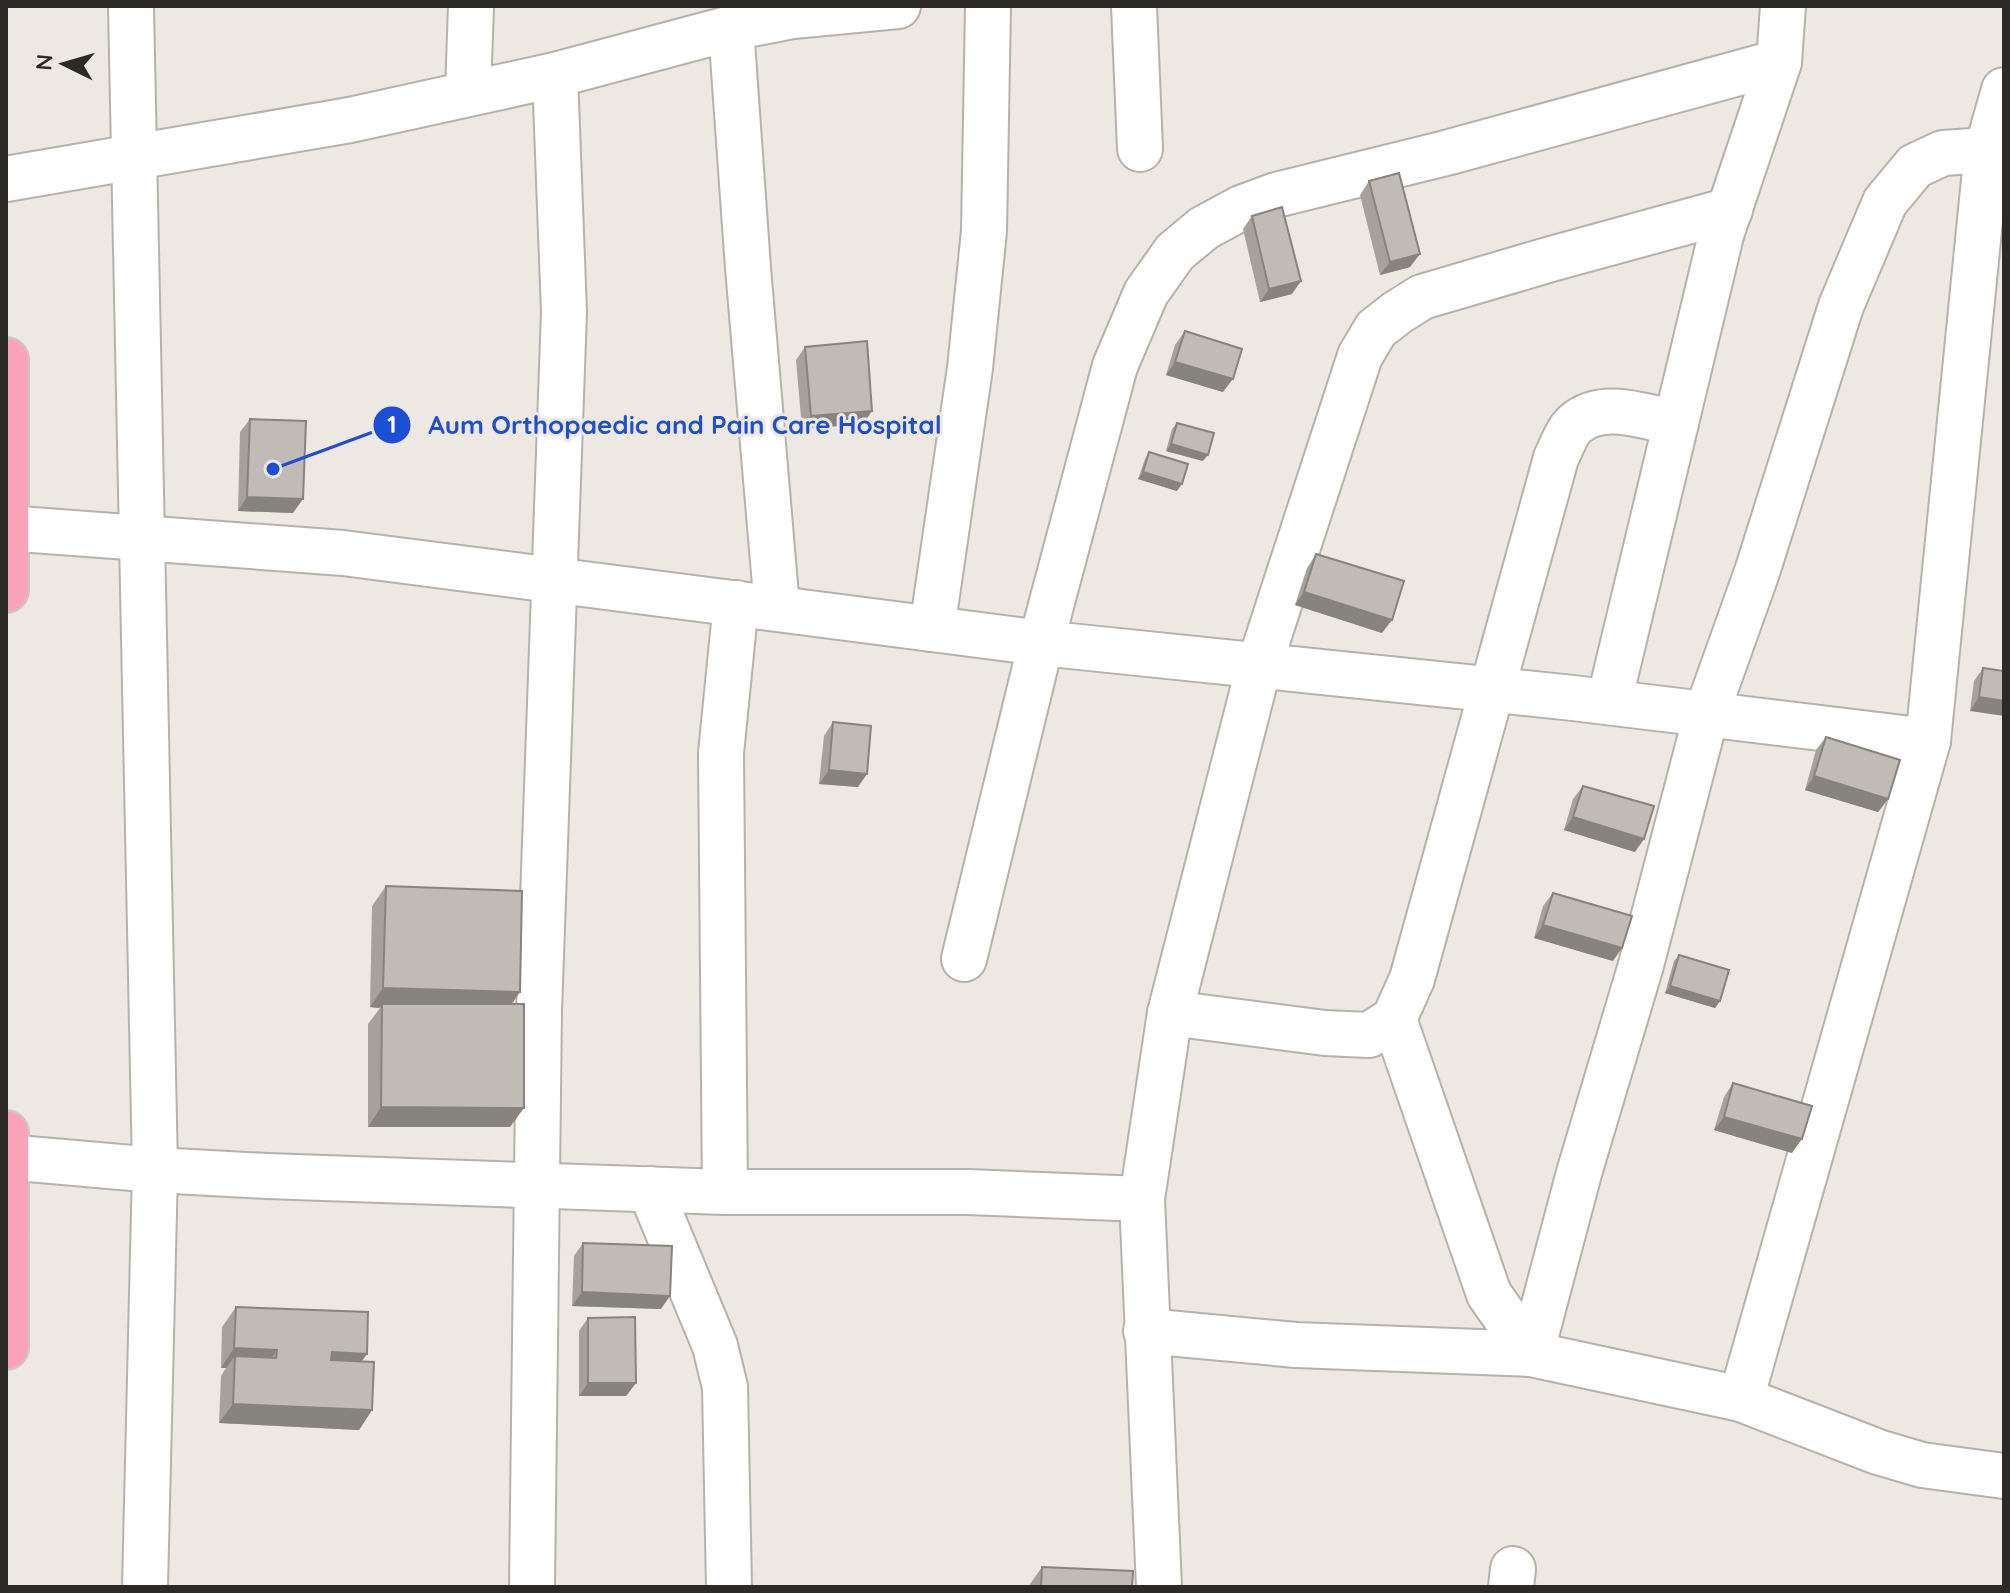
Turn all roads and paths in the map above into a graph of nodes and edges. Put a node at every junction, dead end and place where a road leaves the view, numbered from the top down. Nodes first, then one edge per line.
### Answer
1 (131, 6) edge
2 (471, 6) edge
3 (898, 6) edge
4 (988, 6) edge
5 (1134, 6) edge
6 (1783, 6) edge
7 (793, 11) edge
8 (731, 28) junction
9 (1779, 62) junction
10 (555, 75) junction
11 (2004, 90) edge
12 (468, 92) junction
13 (1140, 149) dead end
14 (1987, 150) junction
15 (134, 159) junction
16 (6, 179) edge
17 (1730, 210) junction
18 (6, 360) edge
19 (1676, 423) junction
20 (7, 528) edge
21 (141, 538) junction
22 (553, 580) junction
23 (6, 590) edge
24 (757, 606) junction
25 (932, 629) junction
26 (1041, 643) junction
27 (1259, 666) junction
28 (1493, 691) junction
29 (1609, 702) junction
30 (1707, 712) junction
31 (1928, 741) junction
32 (964, 959) dead end
33 (1170, 1013) junction
34 (1394, 1019) junction
35 (6, 1133) edge
36 (6, 1157) edge
37 (155, 1170) junction
38 (536, 1185) junction
39 (650, 1189) junction
40 (725, 1192) junction
41 (1142, 1199) junction
42 (6, 1231) edge
43 (6, 1239) edge
44 (1146, 1331) junction
45 (6, 1347) edge
46 (1531, 1354) junction
47 (1741, 1399) junction
48 (2004, 1476) edge
49 (145, 1587) edge
50 (532, 1587) edge
51 (729, 1587) edge
52 (1159, 1587) edge

1 - 15 street
2 - 12 street
3 - 7 street
4 - 25 street
5 - 13 street
6 - 9 street
7 - 8 street
8 - 10 street
8 - 24 street
9 - 17 street
9 - 26 street
10 - 12 street
10 - 22 street
11 - 14 street
12 - 15 street
14 - 30 street
14 - 31 street
15 - 16 street
15 - 21 street
17 - 19 street
17 - 27 street
18 - 20 main road
19 - 28 street
19 - 29 street
20 - 21 street
20 - 23 main road
21 - 22 street
21 - 37 street
22 - 24 street
22 - 38 street
24 - 25 street
24 - 40 street
25 - 26 street
26 - 27 street
26 - 32 street
27 - 28 street
27 - 33 street
28 - 29 street
28 - 34 street
29 - 30 street
30 - 31 street
30 - 46 street
31 - 47 street
33 - 34 street
33 - 41 street
34 - 46 street
35 - 36 main road
36 - 37 street
36 - 42 main road
37 - 38 street
37 - 49 street
38 - 39 street
38 - 50 street
39 - 40 street
39 - 51 street
40 - 41 street
41 - 44 street
43 - 45 main road
44 - 46 street
44 - 52 street
46 - 47 street
47 - 48 street

